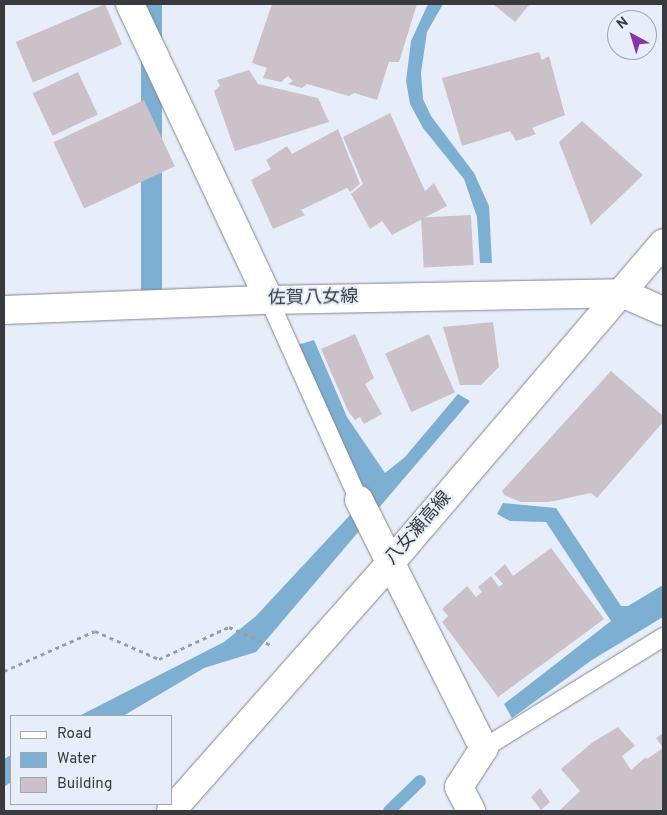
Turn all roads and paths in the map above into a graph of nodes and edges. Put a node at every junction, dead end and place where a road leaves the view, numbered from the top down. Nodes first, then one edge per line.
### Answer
1 (130, 4) edge
2 (663, 244) edge
3 (622, 293) junction
4 (269, 300) junction
5 (4, 310) edge
6 (663, 311) edge
7 (365, 512) joint
8 (391, 562) junction
9 (663, 637) edge
10 (270, 644) dead end
11 (4, 671) edge
12 (484, 748) junction
13 (171, 811) edge
14 (471, 811) edge

1 - 4 main road
2 - 3 main road, 八女瀬高線
3 - 4 main road, 佐賀八女線
3 - 6 main road
3 - 8 main road, 八女瀬高線
4 - 5 main road, 佐賀八女線
4 - 7 lane
7 - 8 main road
8 - 12 main road
8 - 13 main road, 八女瀬高線
9 - 12 lane
10 - 11 path
12 - 14 main road

